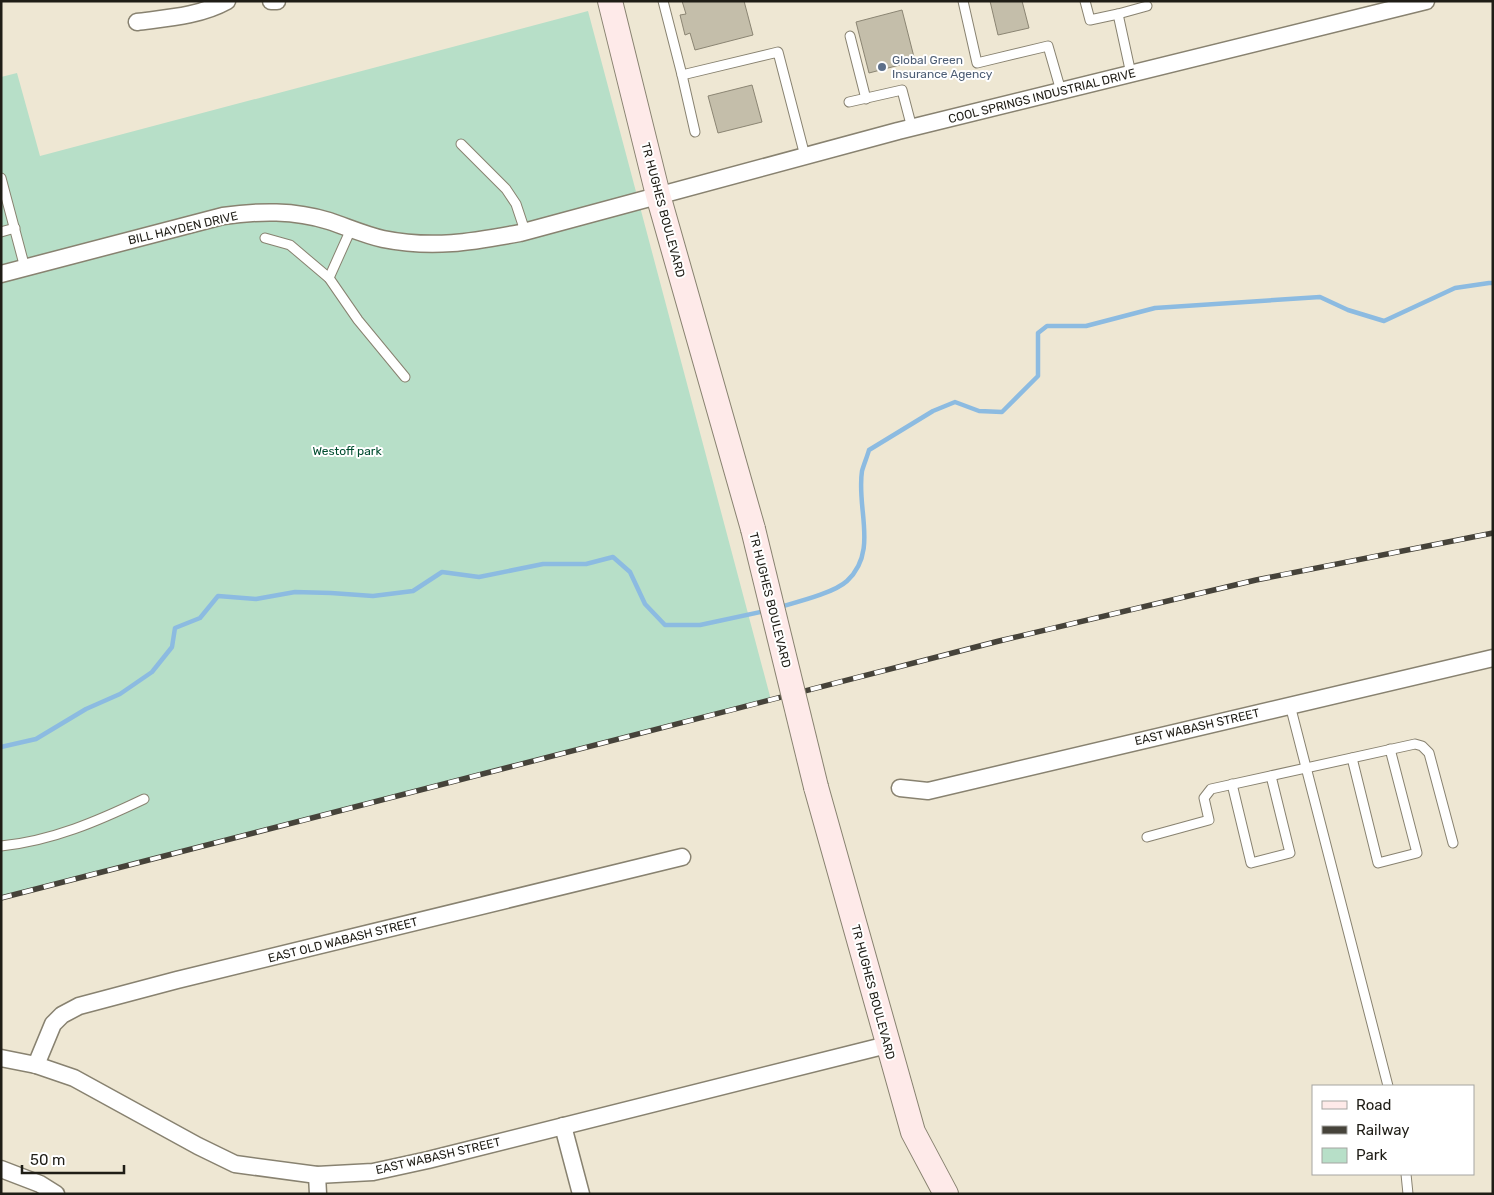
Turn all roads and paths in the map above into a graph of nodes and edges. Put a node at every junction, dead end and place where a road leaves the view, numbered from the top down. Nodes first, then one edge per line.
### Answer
1 (227, 1) edge
2 (272, 1) edge
3 (277, 1) edge
4 (610, 1) edge
5 (663, 1) edge
6 (963, 1) edge
7 (1085, 1) edge
8 (1426, 1) edge
9 (1148, 6) dead end
10 (1118, 14) junction
11 (137, 22) dead end
12 (850, 36) dead end
13 (1131, 74) junction
14 (682, 76) junction
15 (1061, 91) junction
16 (866, 98) junction
17 (849, 102) dead end
18 (912, 128) junction
19 (695, 132) dead end
20 (461, 144) dead end
21 (805, 156) junction
22 (1, 178) edge
23 (658, 195) junction
24 (14, 228) junction
25 (351, 229) junction
26 (524, 231) junction
27 (1, 232) edge
28 (266, 238) dead end
29 (25, 268) junction
30 (1, 274) edge
31 (329, 278) junction
32 (405, 377) dead end
33 (1493, 658) edge
34 (1290, 706) junction
35 (1390, 749) junction
36 (1352, 758) junction
37 (1306, 768) junction
38 (1271, 776) junction
39 (1232, 784) junction
40 (900, 788) dead end
41 (144, 799) dead end
42 (1147, 837) dead end
43 (1453, 843) dead end
44 (1, 846) edge
45 (682, 857) dead end
46 (887, 1044) junction
47 (1, 1058) edge
48 (36, 1065) junction
49 (1388, 1085) edge
50 (563, 1126) junction
51 (1, 1169) edge
52 (317, 1175) junction
53 (1406, 1175) edge
54 (56, 1194) edge
55 (318, 1194) edge
56 (581, 1194) edge
57 (946, 1194) edge
58 (1408, 1194) edge

1 - 11 street
2 - 3 street
4 - 23 main road, TR HUGHES BOULEVARD
5 - 14 lane
6 - 15 lane
7 - 10 lane
8 - 13 street, COOL SPRINGS INDUSTRIAL DRIVE
9 - 10 lane
10 - 13 lane
12 - 16 lane
13 - 15 street, COOL SPRINGS INDUSTRIAL DRIVE
14 - 19 lane
14 - 21 lane
15 - 18 street, COOL SPRINGS INDUSTRIAL DRIVE
16 - 17 lane
16 - 18 lane
18 - 21 street, COOL SPRINGS INDUSTRIAL DRIVE
20 - 26 lane
21 - 23 street, COOL SPRINGS INDUSTRIAL DRIVE
22 - 24 lane
23 - 26 street, BILL HAYDEN DRIVE
23 - 46 main road, TR HUGHES BOULEVARD, bridge
24 - 27 lane
24 - 29 lane
25 - 26 street, BILL HAYDEN DRIVE
25 - 29 street, BILL HAYDEN DRIVE
25 - 31 lane
28 - 31 lane
29 - 30 street, BILL HAYDEN DRIVE
31 - 32 lane
33 - 34 street, EAST WABASH STREET
34 - 37 lane
34 - 40 street, EAST WABASH STREET
35 - 36 lane
35 - 36 lane
35 - 43 lane
36 - 37 lane
37 - 38 lane
37 - 49 lane
38 - 39 lane
38 - 39 lane
39 - 42 lane
41 - 44 lane
45 - 48 street, EAST OLD WABASH STREET
46 - 50 street, EAST WABASH STREET
46 - 57 main road, TR HUGHES BOULEVARD
47 - 48 street, EAST WABASH STREET
48 - 52 street, EAST WABASH STREET
50 - 52 street, EAST WABASH STREET
50 - 56 street
51 - 54 street
52 - 55 street
53 - 58 lane

